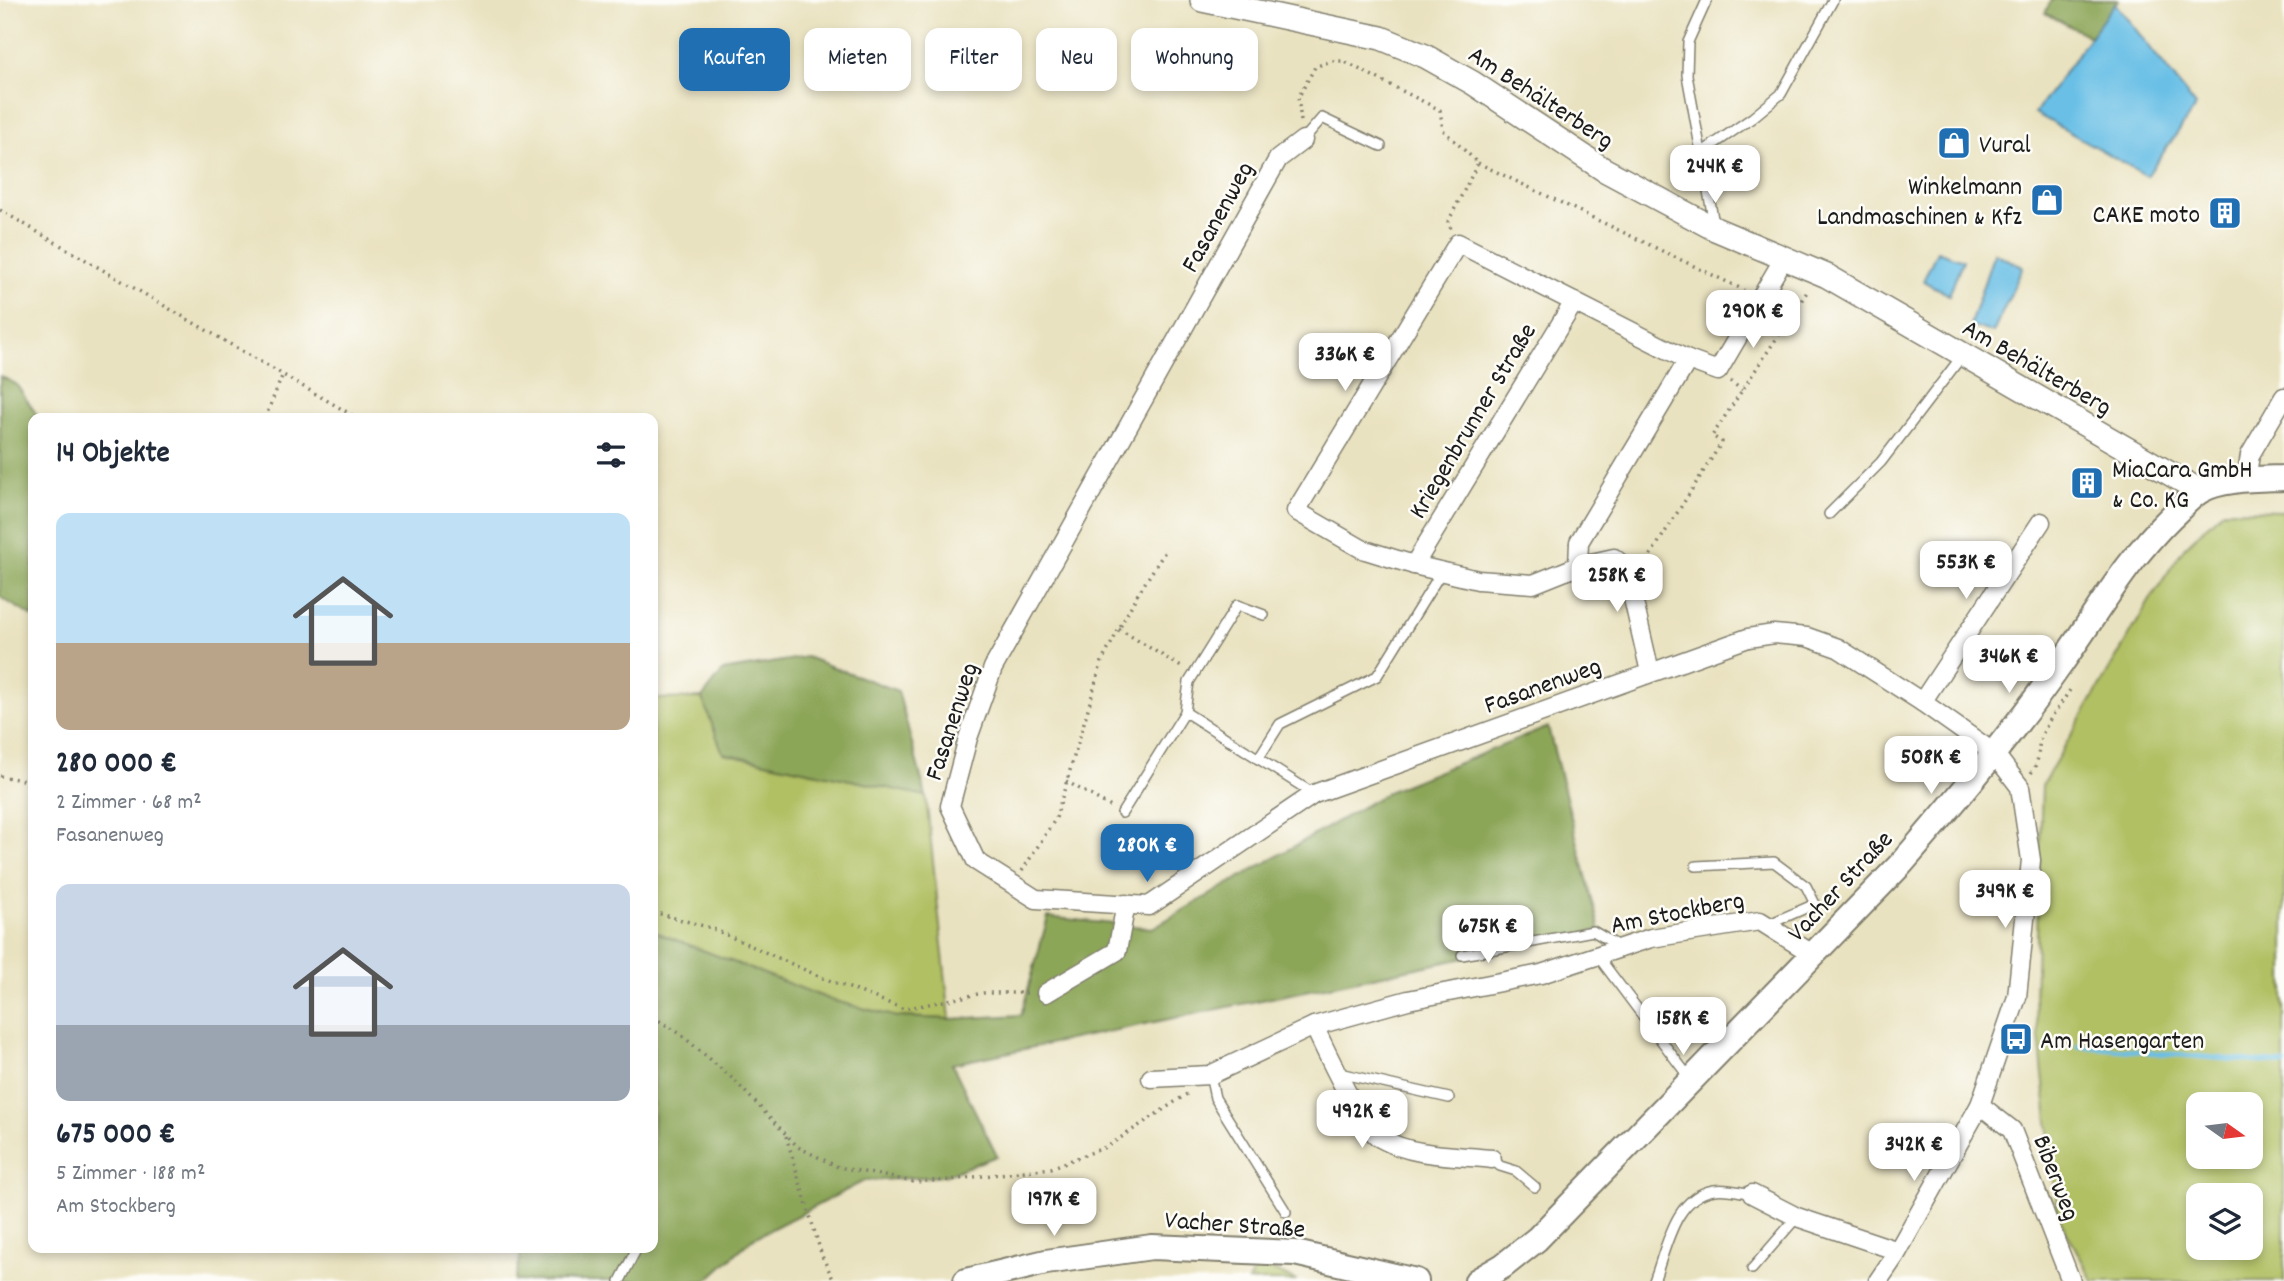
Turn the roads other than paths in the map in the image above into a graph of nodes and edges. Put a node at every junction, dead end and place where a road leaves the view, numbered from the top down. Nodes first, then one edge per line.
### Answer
1 (1202, 0) edge
2 (1707, 0) edge
3 (1833, 0) edge
4 (1303, 140) joint
5 (1381, 146) dead end
6 (1701, 153) junction
7 (1715, 229) junction
8 (1784, 258) junction
9 (1574, 302) junction
10 (1964, 354) junction
11 (1688, 360) junction
12 (2284, 397) edge
13 (2284, 478) edge
14 (2246, 480) junction
15 (2200, 491) junction
16 (1829, 514) dead end
17 (2041, 522) dead end
18 (1414, 565) junction
19 (1577, 566) junction
20 (1442, 572) junction
21 (1264, 615) dead end
22 (1650, 672) junction
23 (1922, 702) junction
24 (1185, 712) junction
25 (1994, 753) junction
26 (1258, 759) junction
27 (1314, 794) junction
28 (1122, 813) road end
29 (1696, 866) dead end
30 (1126, 904) junction
31 (1767, 925) junction
32 (1621, 948) junction
33 (1462, 955) dead end
34 (1814, 955) junction
35 (1597, 956) junction
36 (1046, 993) road end
37 (1314, 1026) junction
38 (1337, 1073) junction
39 (1210, 1075) junction
40 (1151, 1078) dead end
41 (1691, 1080) junction
42 (1449, 1098) dead end
43 (1980, 1105) junction
44 (1492, 1159) joint
45 (1535, 1187) dead end
46 (1752, 1194) joint
47 (1286, 1212) dead end
48 (1797, 1217) junction
49 (1898, 1251) junction
50 (634, 1253) edge
51 (1752, 1269) dead end
52 (1502, 1271) edge
53 (620, 1281) edge
54 (966, 1281) edge
55 (1416, 1281) edge
56 (1477, 1281) edge
57 (1654, 1281) edge
58 (1878, 1281) edge
59 (2071, 1281) edge

1 - 7 street, Am Behälterberg
2 - 6 lane
3 - 6 lane
4 - 5 lane
4 - 30 street, Fasanenweg
6 - 7 lane
7 - 8 street, Am Behälterberg
8 - 10 street, Am Behälterberg
8 - 11 street
9 - 11 street
9 - 18 street, Kriegenbrunner Straße
9 - 18 street
10 - 15 street, Am Behälterberg
10 - 16 lane
11 - 19 street
12 - 14 street
13 - 14 main road, Vacher Straße
14 - 15 main road, Vacher Straße
15 - 25 main road, Vacher Straße
17 - 23 street
18 - 20 street
19 - 20 street
19 - 22 street
20 - 26 lane
21 - 24 lane
22 - 23 street, Fasanenweg
22 - 27 street, Fasanenweg
23 - 25 street, Fasanenweg
24 - 26 lane
24 - 28 lane
25 - 34 main road, Vacher Straße
25 - 43 street
26 - 27 lane
27 - 30 street, Fasanenweg
29 - 31 lane, Am Stockberg
30 - 36 street
31 - 32 street, Am Stockberg
31 - 34 street, Am Stockberg
32 - 33 lane
32 - 35 street, Am Stockberg
34 - 41 main road, Vacher Straße
35 - 37 street, Am Stockberg
35 - 41 lane, Am Stockberg
37 - 38 street
37 - 39 street, Am Stockberg
38 - 42 lane
38 - 44 street
39 - 40 street, Am Stockberg
39 - 47 lane
41 - 52 main road, Vacher Straße
43 - 49 street
43 - 59 street, Biberweg
44 - 45 lane
46 - 48 street
46 - 57 lane
48 - 49 street
48 - 51 lane
49 - 58 street
50 - 53 lane
52 - 56 main road, Vacher Straße
54 - 55 main road, Vacher Straße

